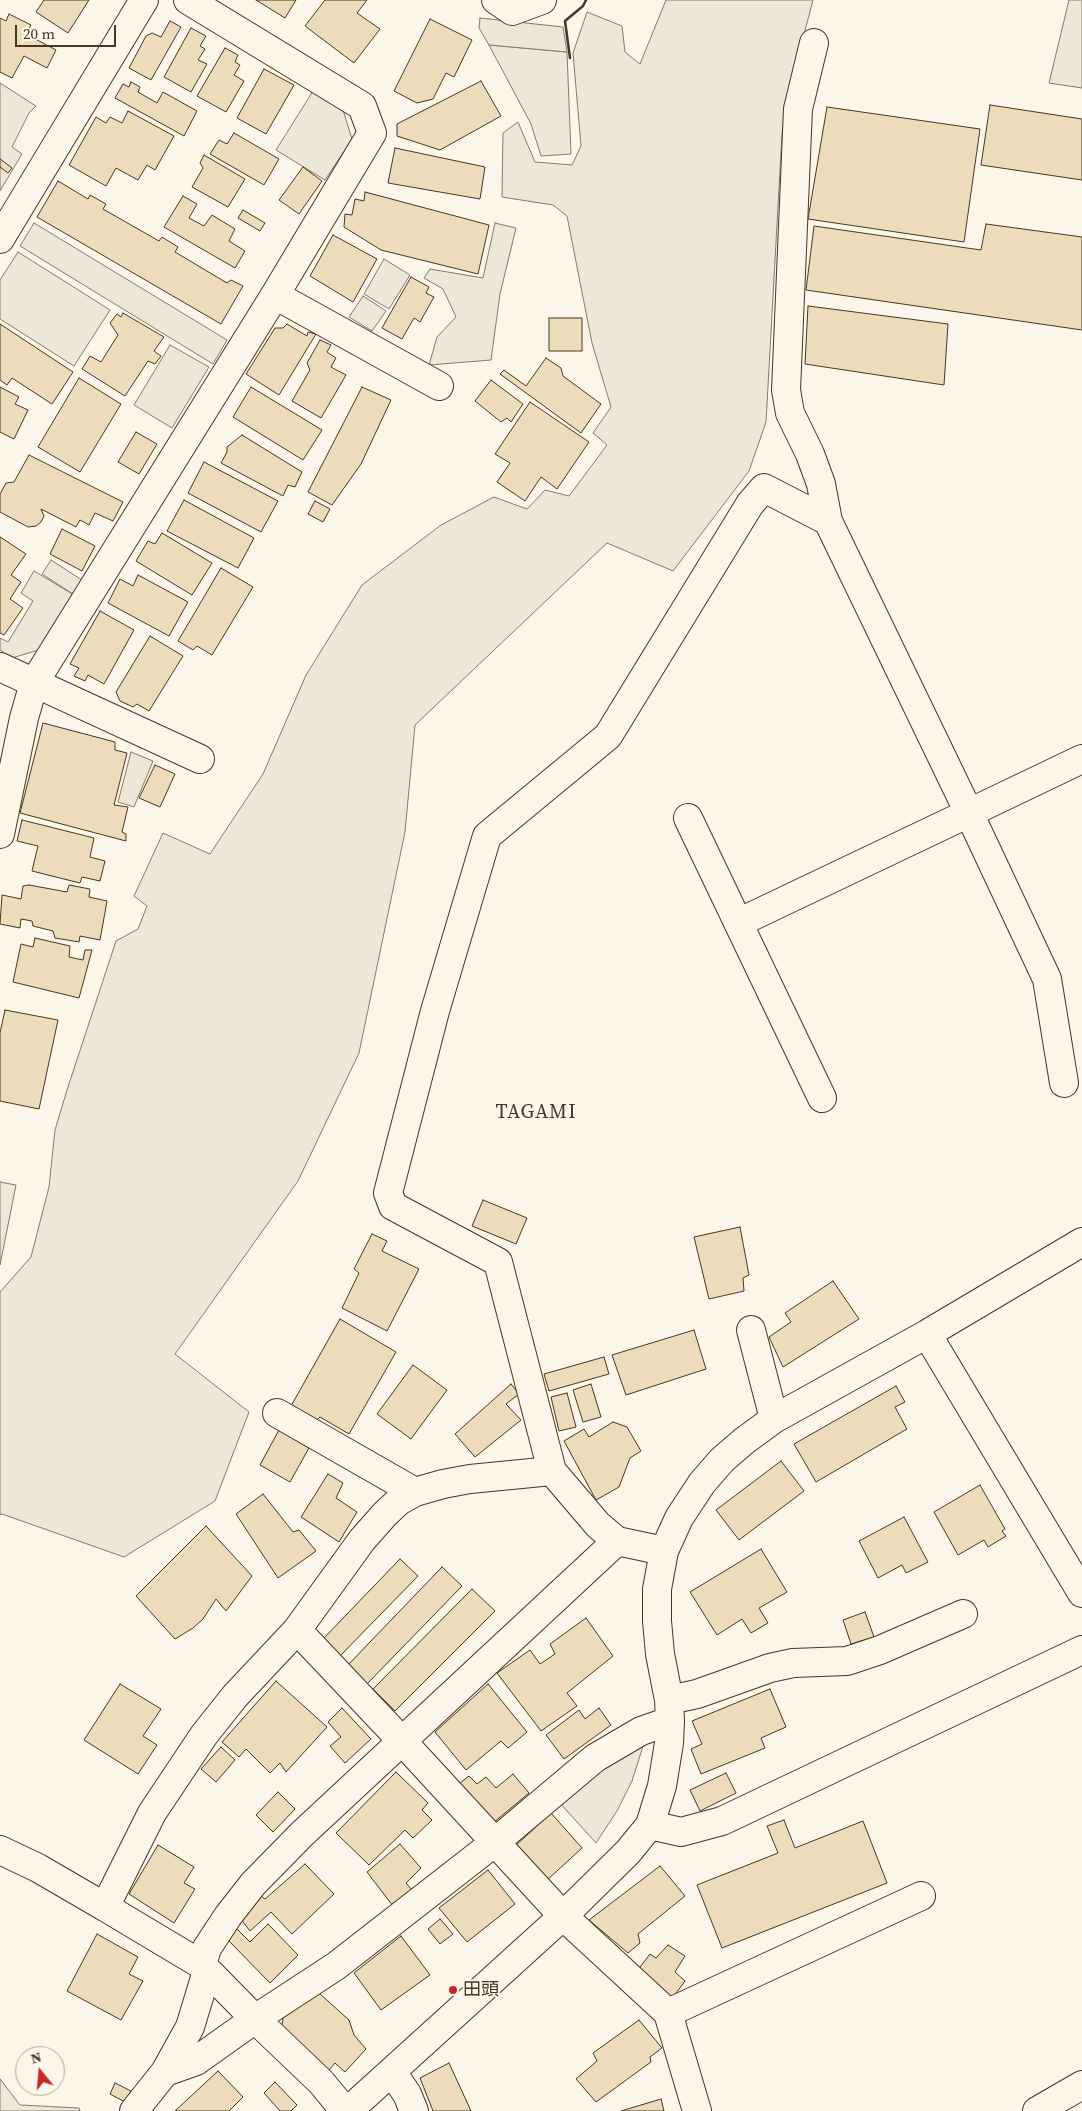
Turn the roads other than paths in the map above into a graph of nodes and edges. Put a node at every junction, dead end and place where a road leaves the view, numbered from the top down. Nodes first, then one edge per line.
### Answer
1 (144, 0) edge
2 (188, 0) edge
3 (496, 0) edge
4 (542, 0) edge
5 (814, 43) dead end
6 (0, 239) edge
7 (275, 295) junction
8 (439, 386) dead end
9 (828, 521) junction
10 (0, 666) edge
11 (34, 683) junction
12 (200, 758) dead end
13 (1082, 759) edge
14 (969, 813) junction
15 (688, 818) dead end
16 (0, 834) edge
17 (738, 922) junction
18 (1064, 1083) dead end
19 (822, 1098) dead end
20 (1082, 1242) edge
21 (751, 1330) dead end
22 (927, 1334) junction
23 (277, 1413) dead end
24 (774, 1419) junction
25 (552, 1471) junction
26 (415, 1492) junction
27 (617, 1541) junction
28 (664, 1552) junction
29 (1082, 1593) edge
30 (963, 1614) dead end
31 (296, 1630) junction
32 (1082, 1650) edge
33 (670, 1711) junction
34 (402, 1741) junction
35 (650, 1824) junction
36 (494, 1843) junction
37 (0, 1850) edge
38 (920, 1896) dead end
39 (105, 1907) junction
40 (563, 1916) junction
41 (204, 1968) junction
42 (668, 2013) junction
43 (254, 2019) junction
44 (165, 2072) junction
45 (392, 2072) junction
46 (1082, 2085) edge
47 (134, 2111) edge
48 (347, 2111) edge
49 (414, 2111) edge
50 (697, 2111) edge
51 (1037, 2111) edge

1 - 6 street
2 - 7 street
3 - 4 street
5 - 9 street
7 - 8 street
7 - 11 street
9 - 14 street
9 - 25 street
10 - 11 street
11 - 12 street
11 - 16 street
13 - 14 street
14 - 17 street
14 - 18 street
15 - 17 street
17 - 19 street
20 - 22 street
21 - 24 street
22 - 24 street
22 - 29 street
23 - 26 street
24 - 28 street
25 - 26 street
25 - 27 street
26 - 31 street
27 - 28 street
27 - 34 street
28 - 33 street
30 - 33 street
31 - 34 street
31 - 39 street
32 - 35 street
33 - 35 street
33 - 36 street
34 - 36 street
34 - 41 street
35 - 40 street
36 - 40 street
36 - 43 street
37 - 39 street
38 - 42 street
39 - 41 street
40 - 42 street
40 - 45 street
41 - 43 street
41 - 44 street
42 - 50 street
43 - 44 street
43 - 48 street
44 - 47 street
45 - 48 street
45 - 49 street
46 - 51 street

